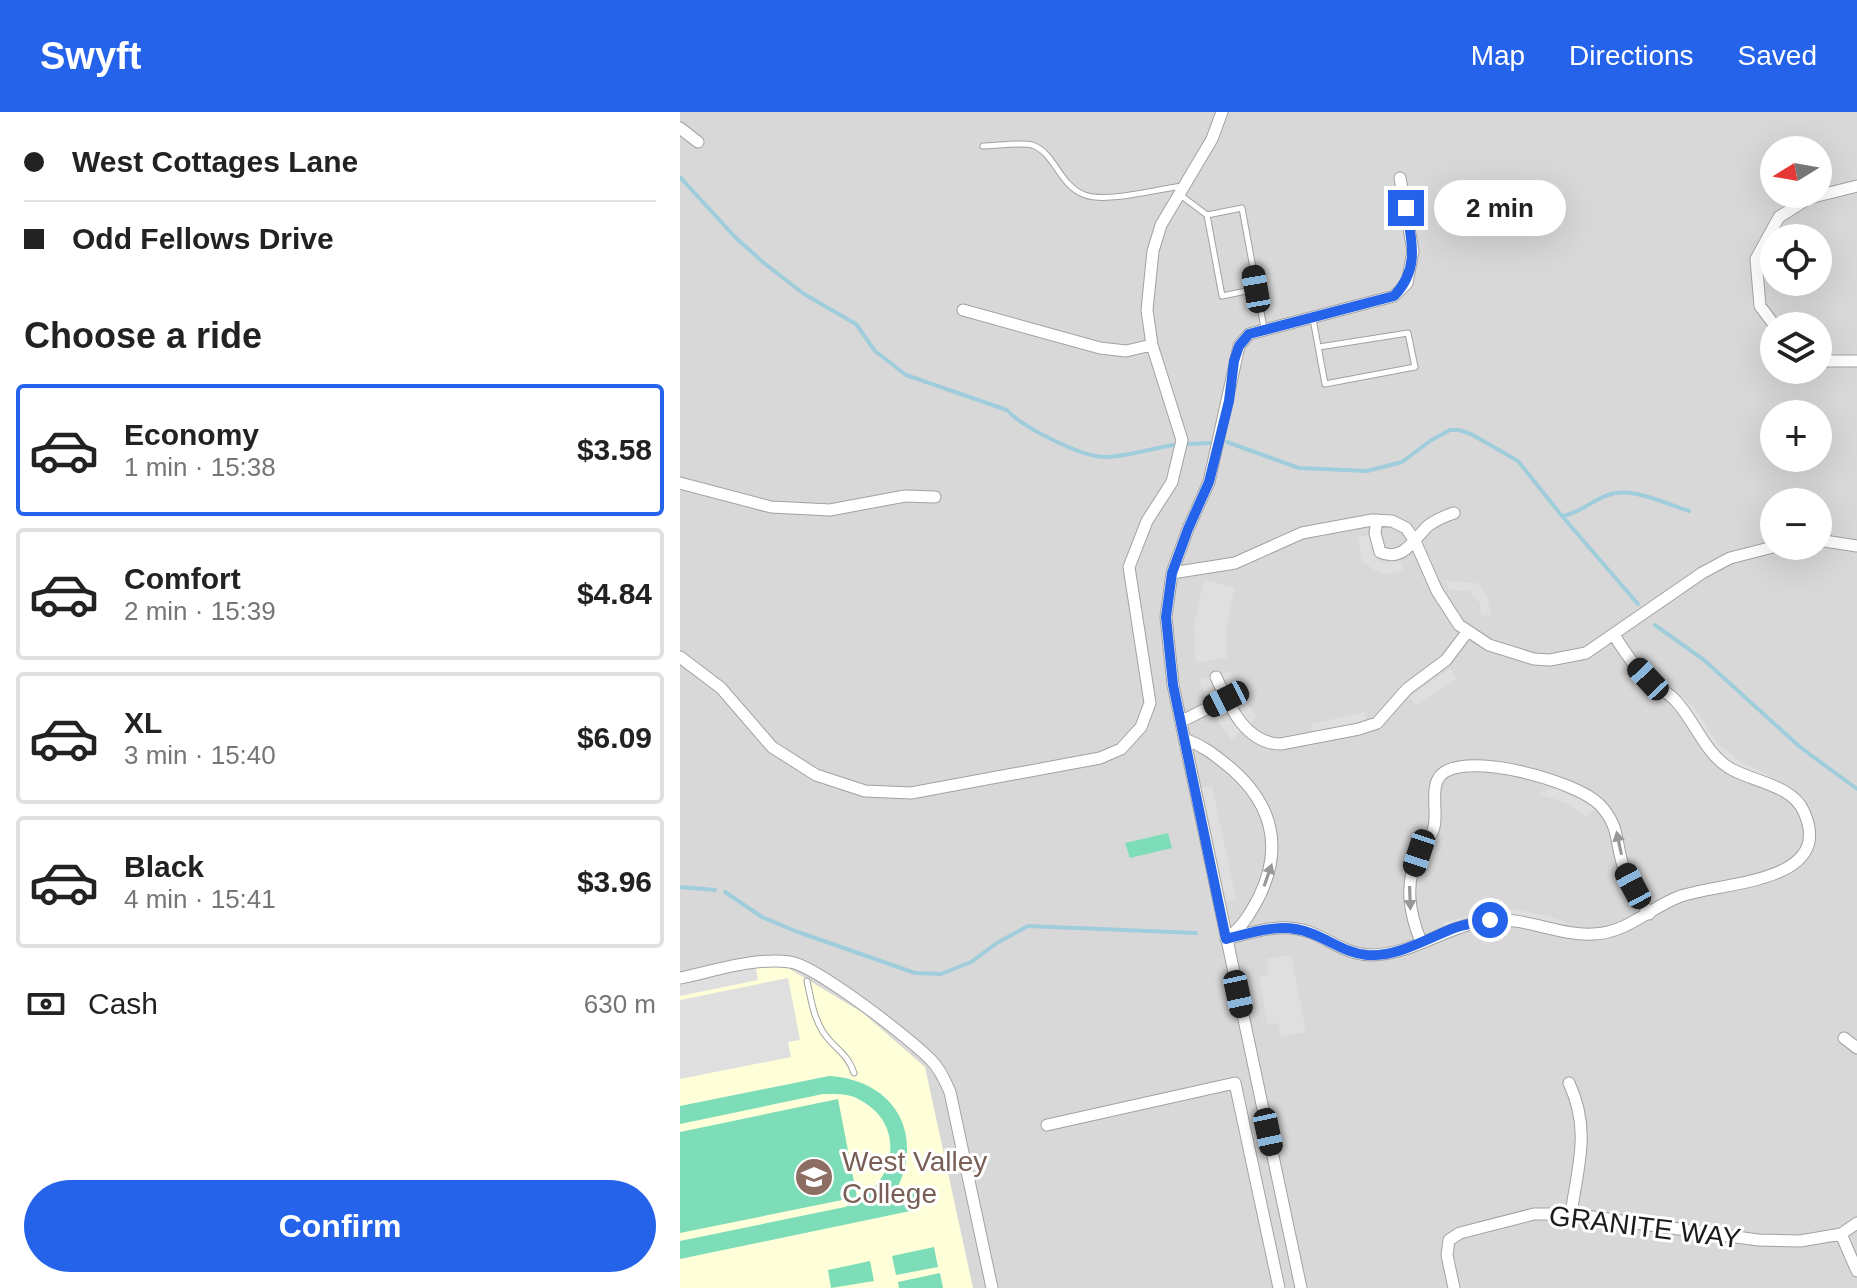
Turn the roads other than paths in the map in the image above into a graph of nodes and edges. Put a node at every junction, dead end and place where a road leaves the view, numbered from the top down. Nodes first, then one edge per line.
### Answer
1 (1222, 112) edge
2 (680, 128) edge
3 (698, 142) dead end
4 (983, 146) dead end
5 (1400, 178) dead end
6 (1857, 186) edge
7 (1182, 190) junction
8 (1207, 215) junction
9 (1256, 289) junction
10 (963, 310) dead end
11 (1764, 312) edge
12 (1312, 317) junction
13 (1264, 329) junction
14 (1152, 345) junction
15 (1319, 347) junction
16 (1832, 361) edge
17 (1857, 361) edge
18 (680, 483) edge
19 (935, 497) dead end
20 (1454, 513) dead end
21 (1377, 520) junction
22 (1415, 541) junction
23 (1832, 542) edge
24 (1857, 546) edge
25 (1760, 550) edge
26 (1172, 573) junction
27 (1468, 631) junction
28 (1614, 635) junction
29 (680, 657) edge
30 (1216, 677) dead end
31 (1226, 699) junction
32 (1182, 721) junction
33 (1187, 740) junction
34 (1649, 914) junction
35 (1226, 939) junction
36 (1421, 942) junction
37 (680, 978) edge
38 (807, 981) dead end
39 (1844, 1038) dead end
40 (1857, 1048) edge
41 (854, 1073) dead end
42 (1569, 1083) dead end
43 (1047, 1125) dead end
44 (1571, 1214) junction
45 (1857, 1223) edge
46 (1841, 1234) junction
47 (1857, 1271) edge
48 (992, 1288) edge
49 (1279, 1288) edge
50 (1301, 1288) edge
51 (1454, 1288) edge

1 - 7 street
2 - 3 street
4 - 7 lane
5 - 12 street
6 - 11 street
7 - 8 lane
7 - 14 street
8 - 9 lane
8 - 9 lane
9 - 13 lane
10 - 14 street
12 - 13 street
12 - 15 lane
13 - 26 street
14 - 29 street
15 - 15 lane
16 - 17 street
18 - 19 street
20 - 22 street
21 - 22 street
21 - 22 street
21 - 26 street
22 - 27 street
23 - 24 street
25 - 28 street
26 - 32 street
27 - 28 street
27 - 31 street
28 - 34 street
30 - 31 street
31 - 32 street
32 - 33 street
33 - 35 street
35 -> 33 street
34 - 36 street
34 -> 36 street
35 - 36 street
35 - 50 street
37 - 48 street
38 - 41 lane
39 - 40 street
42 - 44 street
43 - 49 street
44 - 46 street, GRANITE WAY
44 - 51 street, GRANITE WAY
45 - 46 street, GRANITE WAY
46 - 47 street

